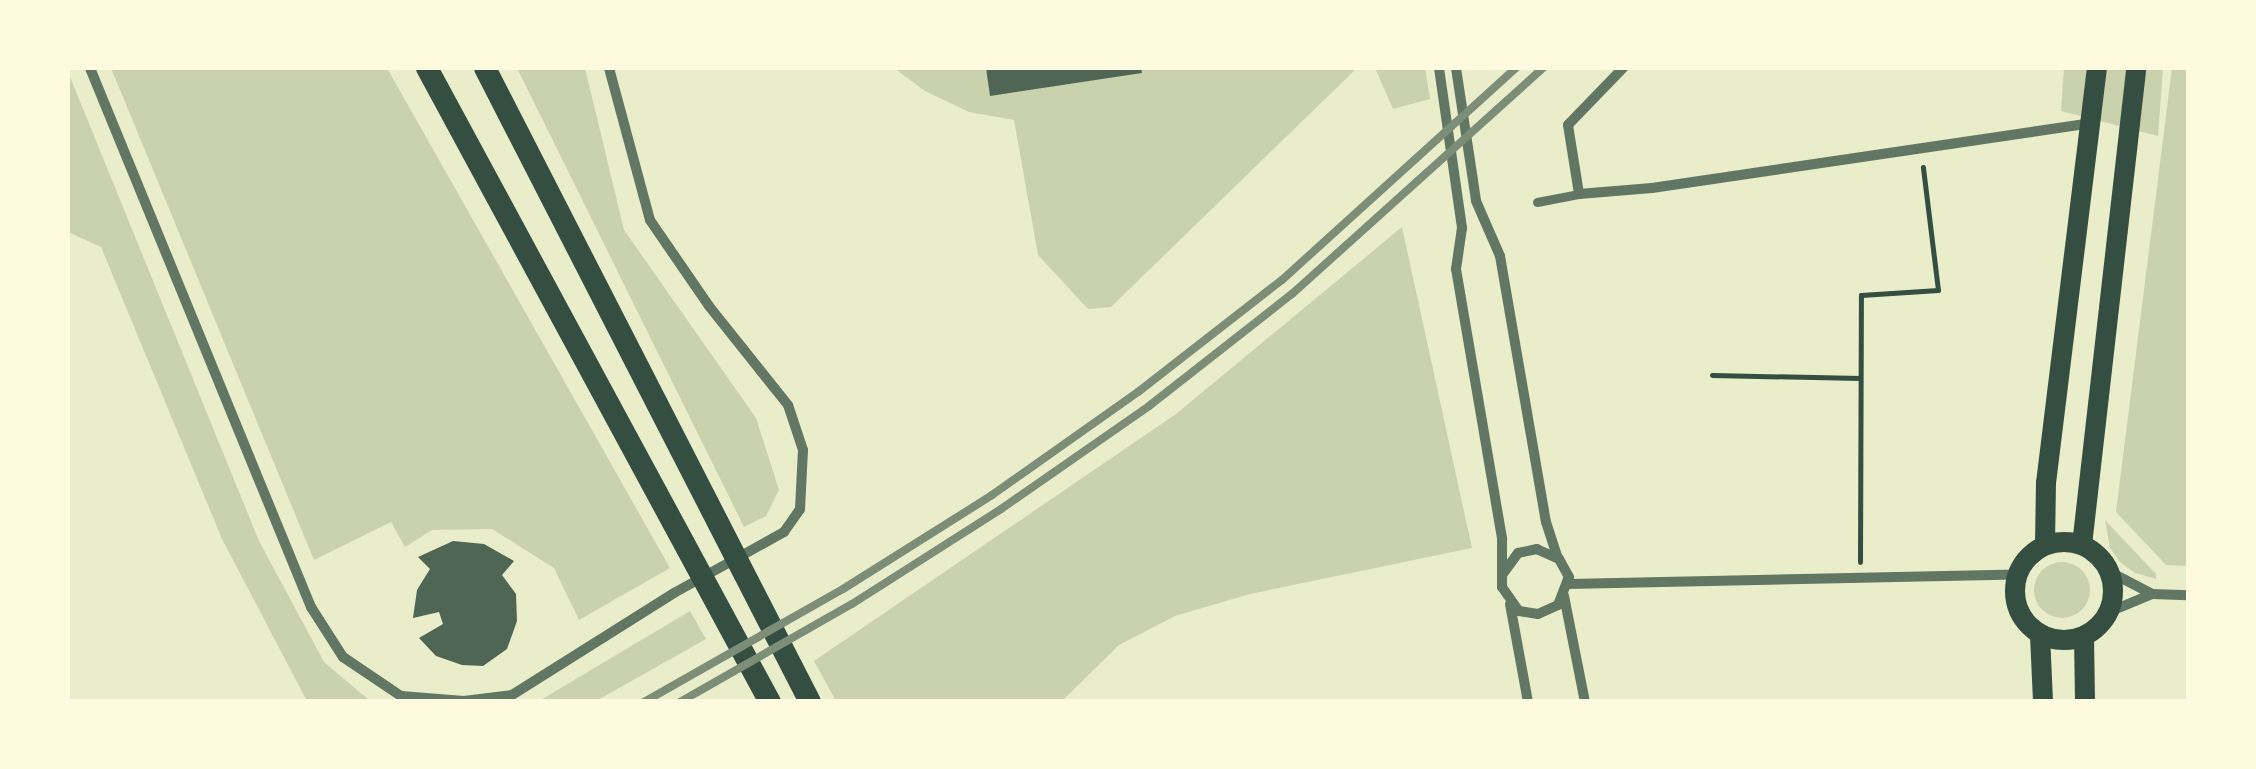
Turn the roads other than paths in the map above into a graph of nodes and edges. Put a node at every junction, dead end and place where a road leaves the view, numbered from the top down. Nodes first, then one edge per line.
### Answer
1 (90, 68) edge
2 (427, 68) edge
3 (484, 68) edge
4 (609, 68) edge
5 (1439, 68) edge
6 (1456, 68) edge
7 (1623, 68) edge
8 (2096, 68) edge
9 (2136, 68) edge
10 (2090, 122) junction
11 (1579, 194) junction
12 (1538, 202) dead end
13 (2045, 545) junction
14 (2082, 545) junction
15 (1559, 560) junction
16 (2110, 572) junction
17 (1502, 575) junction
18 (2016, 576) junction
19 (1566, 590) junction
20 (2152, 594) junction
21 (2188, 595) edge
22 (1510, 604) junction
23 (2109, 612) junction
24 (2040, 636) junction
25 (2084, 637) junction
26 (770, 702) edge
27 (810, 702) edge
28 (1528, 702) edge
29 (1585, 702) edge
30 (2042, 702) edge
31 (2085, 702) edge

1 - 4 street
2 - 26 main road
3 - 27 main road
5 - 17 street
6 - 15 street
7 - 11 street
8 - 10 main road
9 - 14 main road
10 - 11 street
10 - 13 main road
11 - 12 street
13 - 14 main road
13 - 18 main road
14 - 16 main road
15 - 17 street
15 - 19 street
16 - 20 street
16 - 23 main road
17 - 22 street
18 - 19 street
18 - 24 main road
19 - 22 street
19 - 29 street
20 - 21 street
20 - 23 street
22 - 28 street
23 - 25 main road
24 - 25 main road
24 - 30 main road
25 - 31 main road

